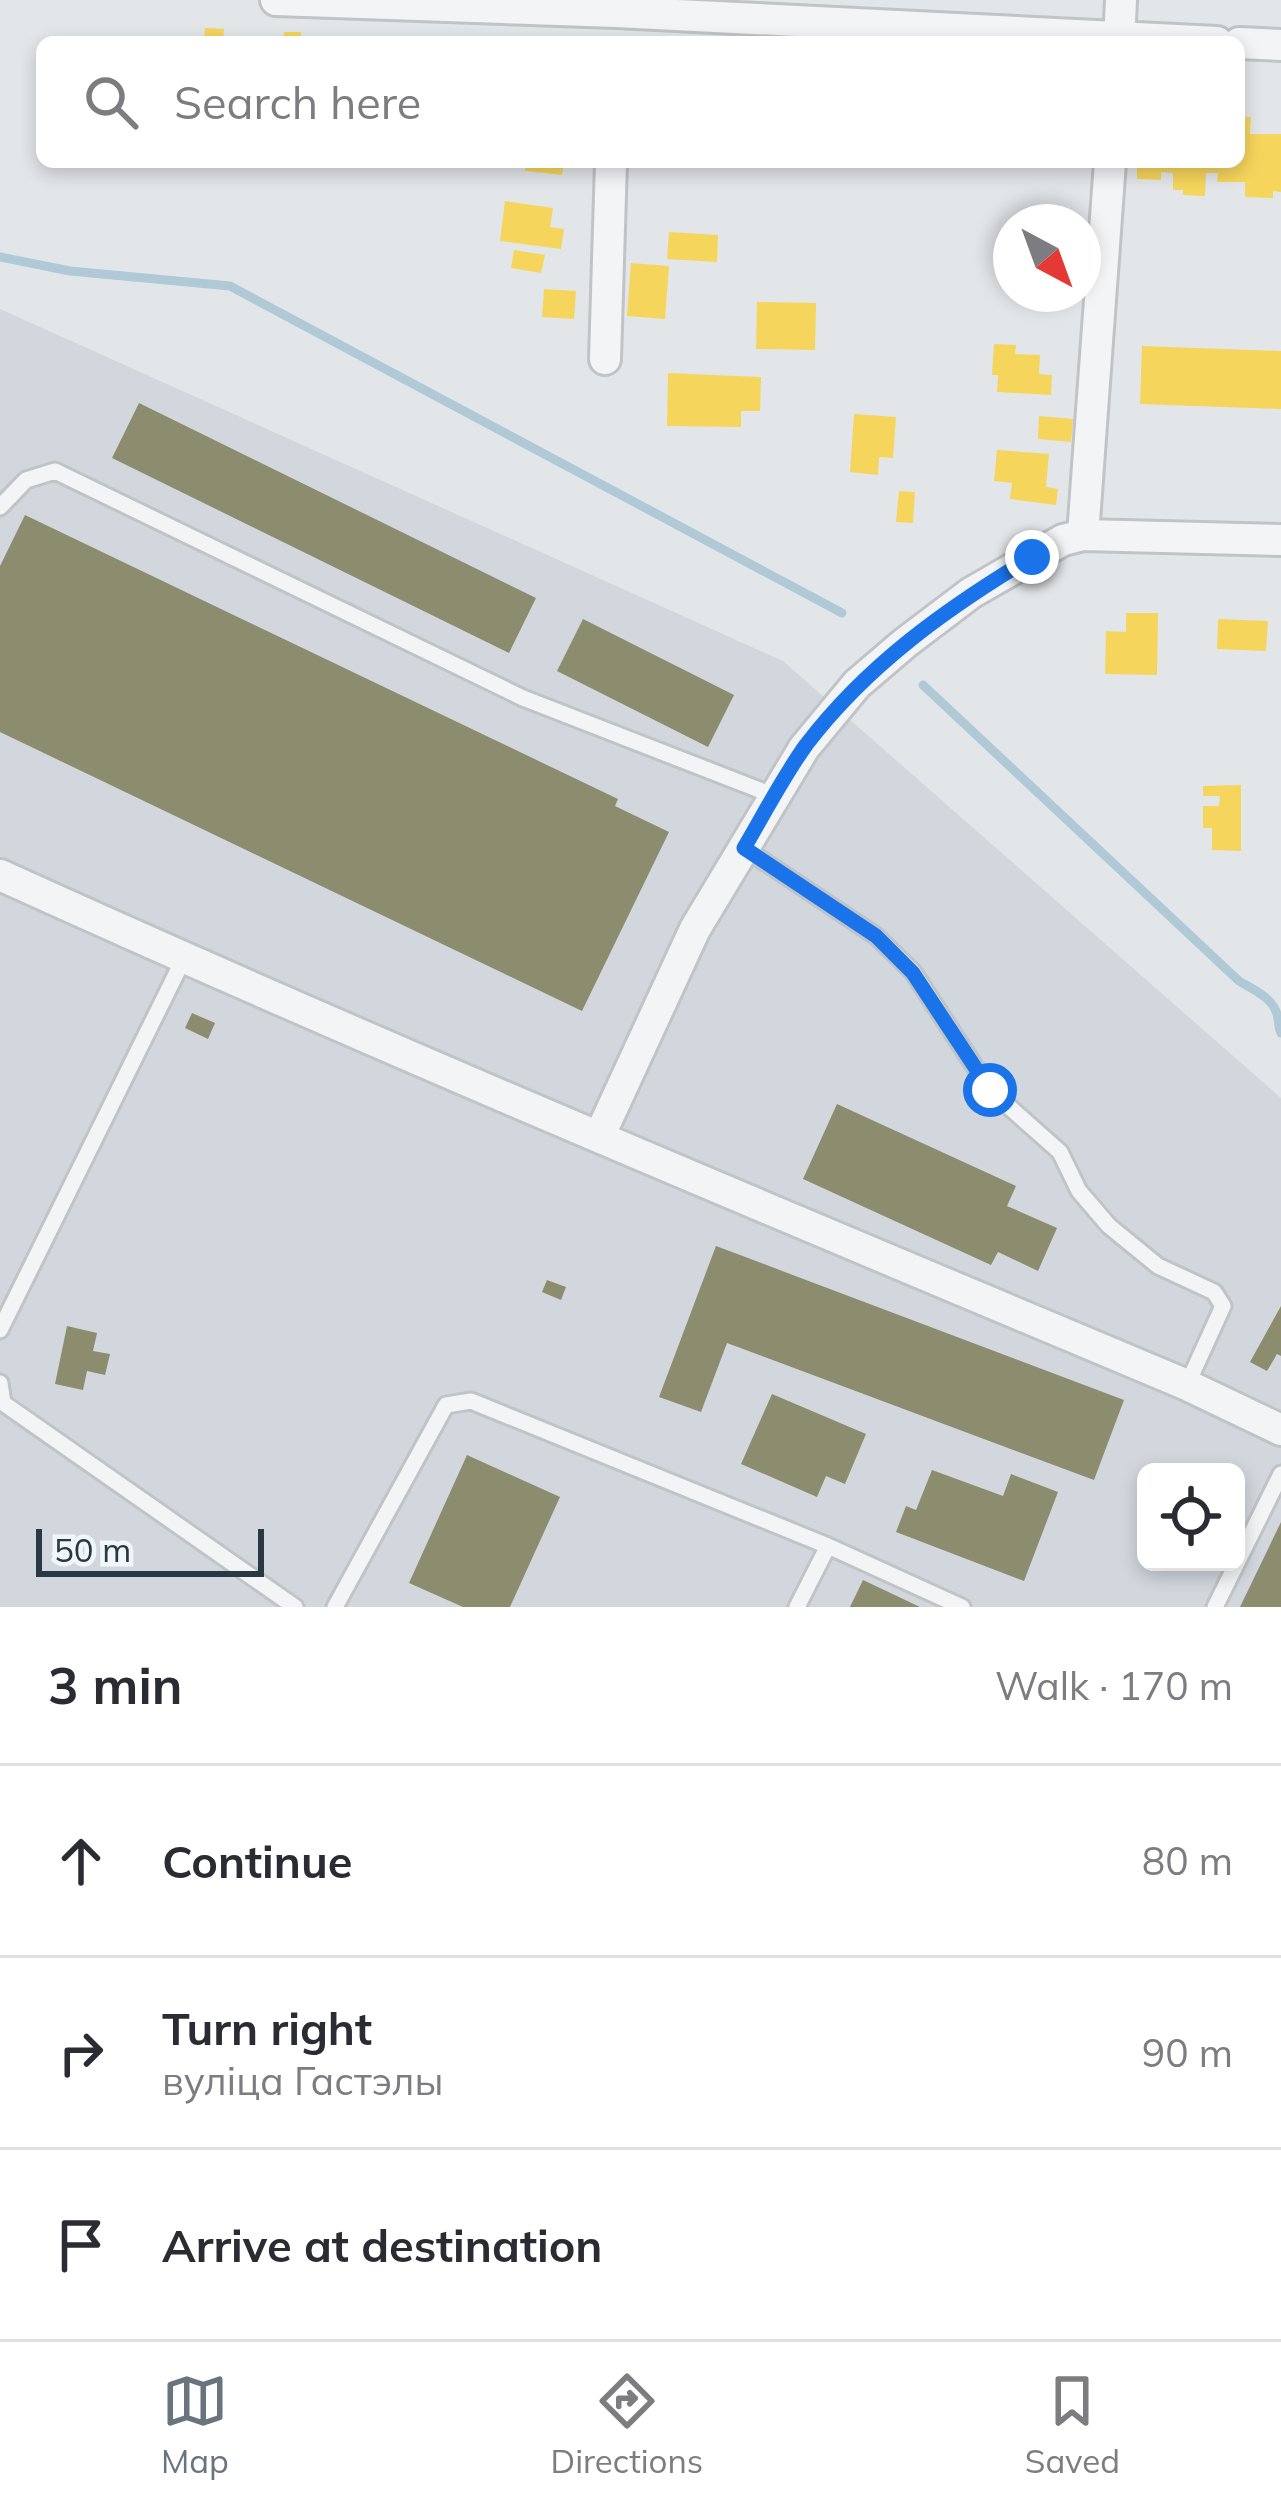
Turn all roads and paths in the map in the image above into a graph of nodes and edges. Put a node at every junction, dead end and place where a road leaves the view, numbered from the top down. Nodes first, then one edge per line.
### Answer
1 (276, 0) edge
2 (1120, 0) edge
3 (616, 18) edge
4 (1028, 36) edge
5 (1119, 36) edge
6 (1245, 43) edge
7 (1281, 45) edge
8 (611, 168) edge
9 (1110, 168) edge
10 (605, 358) dead end
11 (0, 507) edge
12 (1083, 536) junction
13 (1281, 540) edge
14 (775, 796) junction
15 (744, 848) junction
16 (0, 874) edge
17 (184, 958) junction
18 (599, 1138) junction
19 (0, 1330) edge
20 (0, 1383) edge
21 (1187, 1385) junction
22 (1281, 1430) edge
23 (1281, 1474) edge
24 (828, 1546) junction
25 (295, 1607) edge
26 (335, 1607) edge
27 (797, 1607) edge
28 (962, 1607) edge
29 (1215, 1607) edge

1 - 3 street
2 - 5 street
3 - 4 street
6 - 7 street
8 - 10 street
9 - 12 street
11 - 14 lane
12 - 13 street
12 - 14 street
14 - 15 street
15 - 18 street
15 - 21 lane
16 - 17 street
17 - 18 street
17 - 19 lane
18 - 21 street
20 - 25 lane
21 - 22 street
23 - 29 lane
24 - 26 lane
24 - 27 lane
24 - 28 lane

